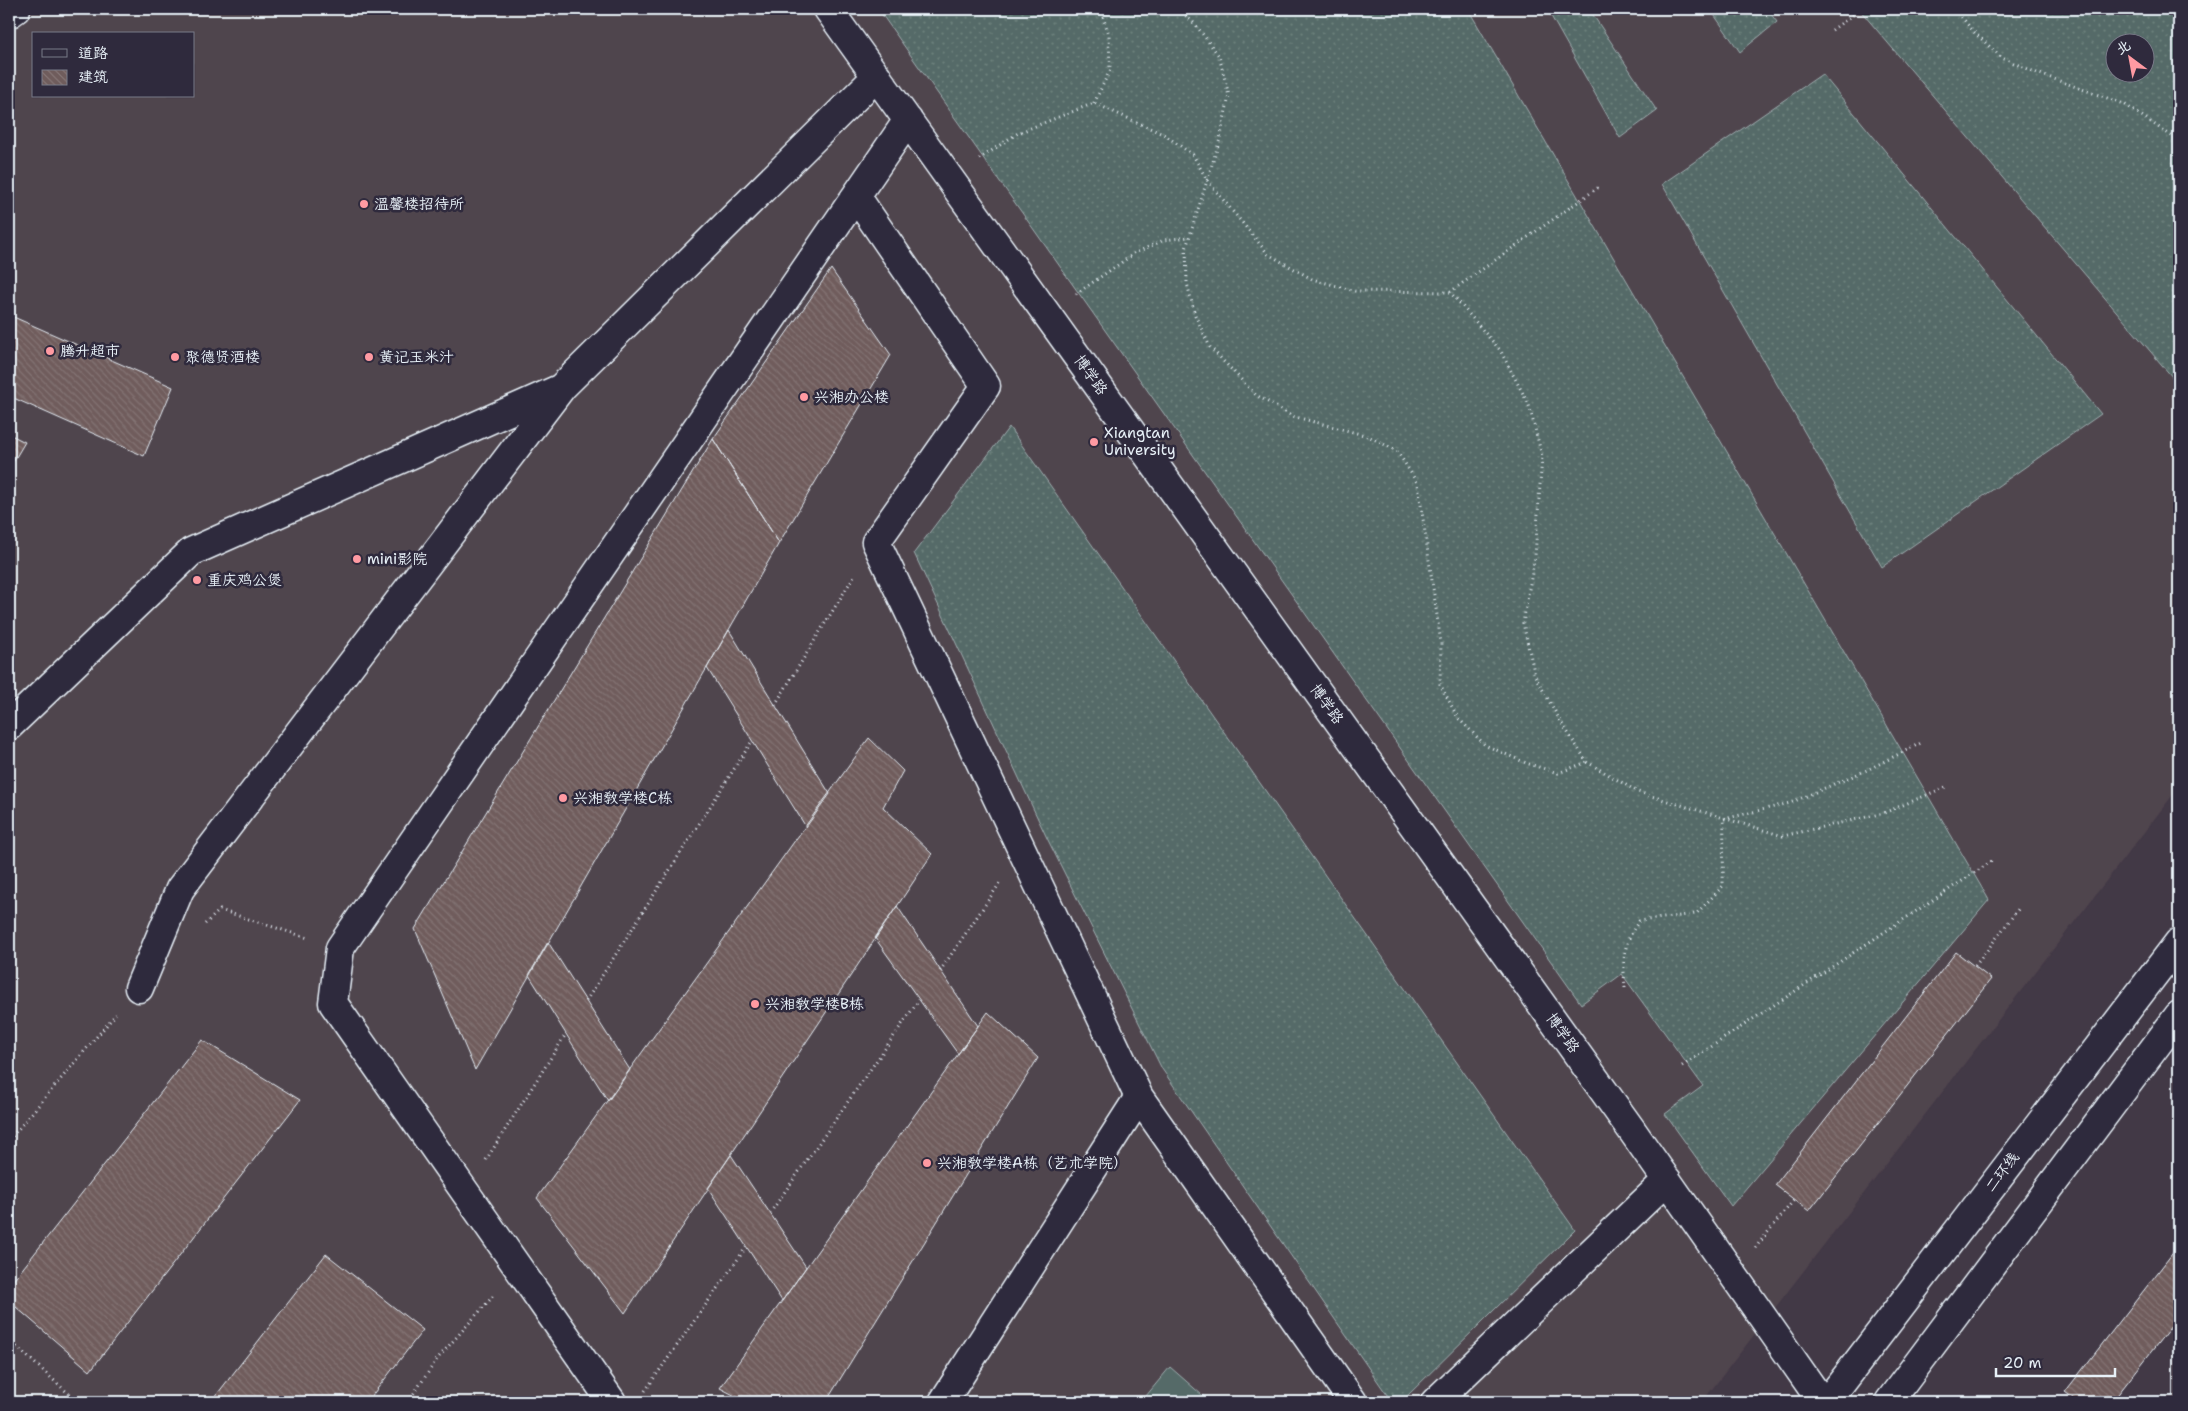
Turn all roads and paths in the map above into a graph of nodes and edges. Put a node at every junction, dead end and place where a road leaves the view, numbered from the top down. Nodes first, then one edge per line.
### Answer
1 (16, 9) edge
2 (828, 9) edge
3 (1100, 9) edge
4 (1178, 9) edge
5 (1861, 9) edge
6 (1955, 9) edge
7 (9, 14) edge
8 (1832, 30) dead end
9 (876, 76) junction
10 (1094, 103) junction
11 (908, 120) junction
12 (2179, 141) edge
13 (978, 159) dead end
14 (1206, 180) junction
15 (1599, 187) dead end
16 (856, 196) junction
17 (1189, 237) junction
18 (1450, 292) junction
19 (1048, 315) junction
20 (562, 387) junction
21 (876, 542) junction
22 (775, 705) dead end
23 (9, 726) edge
24 (752, 741) dead end
25 (1922, 742) dead end
26 (1587, 762) junction
27 (1948, 786) dead end
28 (1724, 819) junction
29 (1021, 852) junction
30 (1992, 862) dead end
31 (2019, 908) dead end
32 (200, 929) dead end
33 (2179, 942) edge
34 (340, 948) junction
35 (1975, 966) dead end
36 (940, 970) dead end
37 (139, 988) joint
38 (1625, 988) dead end
39 (919, 1000) dead end
40 (586, 1001) dead end
41 (2179, 1015) edge
42 (566, 1034) dead end
43 (1682, 1066) dead end
44 (1140, 1097) junction
45 (9, 1140) edge
46 (1667, 1180) junction
47 (465, 1192) junction
48 (1794, 1200) dead end
49 (770, 1213) dead end
50 (747, 1246) dead end
51 (1752, 1253) dead end
52 (518, 1268) junction
53 (9, 1340) edge
54 (642, 1394) dead end
55 (78, 1402) edge
56 (408, 1402) edge
57 (612, 1402) edge
58 (943, 1402) edge
59 (1353, 1402) edge
60 (1435, 1402) edge
61 (1822, 1402) edge
62 (1827, 1402) edge
63 (1889, 1402) edge

1 - 7 main road
2 - 9 main road, 博学路
3 - 10 path
4 - 14 path
5 - 8 path
6 - 12 path
9 - 11 main road, 博学路
9 - 20 main road
10 - 13 path
10 - 14 path
11 - 16 main road
11 - 19 main road, 博学路
14 - 17 path
14 - 18 path
15 - 18 path
16 - 21 main road
16 - 34 main road
17 - 19 path
17 - 26 path
18 - 26 path
19 - 46 main road, 博学路
20 - 23 main road
20 - 37 main road
21 - 22 path
21 - 29 main road
24 - 40 path
25 - 28 path
26 - 28 path
27 - 28 path
28 - 38 path
29 - 36 path
29 - 44 main road
30 - 43 path
31 - 35 path
32 - 34 path
33 - 62 main road, 二环线
34 - 47 main road
37 - 45 path
39 - 49 path
41 - 63 main road
42 - 47 path
44 - 58 main road
44 - 59 main road
46 - 60 main road
46 - 61 main road, 博学路
47 - 52 main road
48 - 51 path
50 - 54 path
52 - 56 path
52 - 57 main road
53 - 55 path

